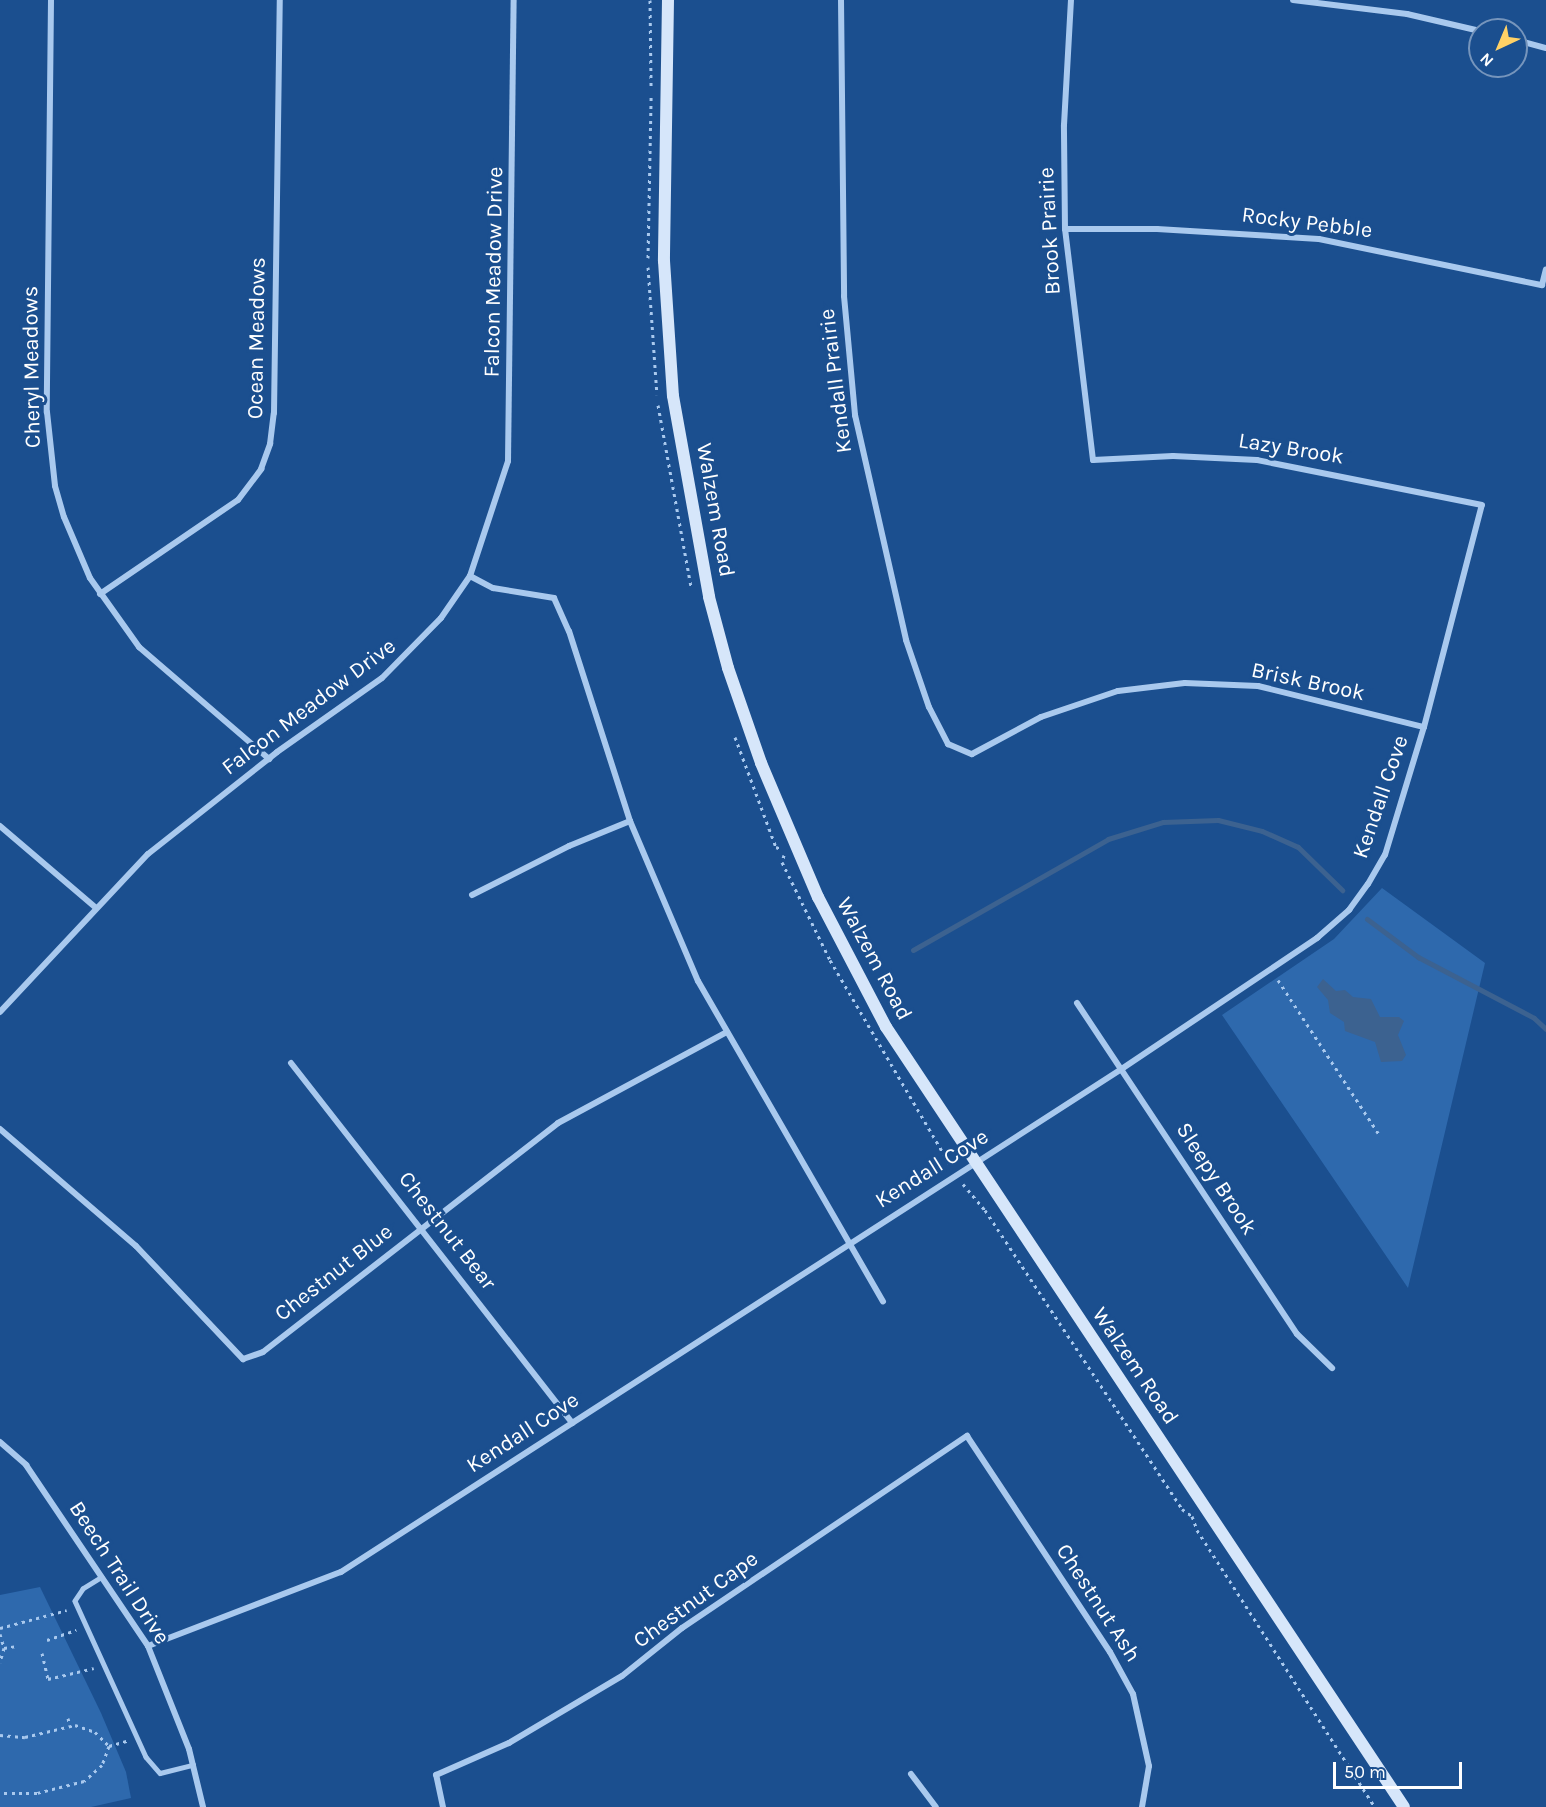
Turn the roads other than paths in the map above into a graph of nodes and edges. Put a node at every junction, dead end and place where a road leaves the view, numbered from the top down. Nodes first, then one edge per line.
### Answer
1 (51, 0) edge
2 (280, 0) edge
3 (514, 0) edge
4 (668, 0) edge
5 (840, 0) edge
6 (1071, 0) edge
7 (1295, 0) edge
8 (1468, 28) edge
9 (1528, 43) edge
10 (1546, 48) edge
11 (1065, 229) junction
12 (1546, 269) edge
13 (1093, 460) joint
14 (1482, 505) joint
15 (470, 576) junction
16 (100, 594) junction
17 (1424, 727) junction
18 (948, 744) joint
19 (269, 759) junction
20 (630, 821) junction
21 (0, 826) edge
22 (472, 895) dead end
23 (96, 908) junction
24 (1077, 1003) dead end
25 (0, 1012) edge
26 (727, 1032) junction
27 (291, 1063) dead end
28 (1123, 1068) junction
29 (0, 1129) edge
30 (975, 1164) junction
31 (422, 1226) junction
32 (849, 1242) junction
33 (883, 1301) dead end
34 (1332, 1368) dead end
35 (572, 1423) junction
36 (967, 1436) joint
37 (0, 1442) edge
38 (102, 1577) junction
39 (148, 1646) junction
40 (193, 1765) junction
41 (911, 1774) dead end
42 (203, 1807) edge
43 (443, 1807) edge
44 (936, 1807) edge
45 (1142, 1807) edge
46 (1404, 1807) edge

1 - 16 street, Cheryl Meadows
2 - 16 street, Ocean Meadows
3 - 15 street, Falcon Meadow Drive
4 - 30 street, Walzem Road
5 - 18 street, Kendall Prairie
6 - 11 street, Brook Prairie
7 - 8 street
9 - 10 street
11 - 12 street, Rocky Pebble
11 - 13 street, Brook Prairie
13 - 14 street, Lazy Brook
14 - 17 street, Kendall Cove
15 - 19 street, Falcon Meadow Drive
15 - 20 street
16 - 19 street, Cheryl Meadows
17 - 18 street, Brisk Brook
17 - 28 street, Kendall Cove
19 - 23 street, Falcon Meadow Drive
20 - 22 street
20 - 26 street
21 - 23 street
23 - 25 street, Falcon Meadow Drive
24 - 28 street, Sleepy Brook
26 - 31 street, Chestnut Blue
26 - 32 street
27 - 31 street, Chestnut Bear
28 - 30 street, Kendall Cove
28 - 34 street, Sleepy Brook
29 - 31 street, Chestnut Blue
30 - 32 street, Kendall Cove
30 - 46 street, Walzem Road
31 - 35 street, Chestnut Bear
32 - 33 street
32 - 35 street, Kendall Cove
35 - 39 street, Kendall Cove
36 - 43 street, Chestnut Cape
36 - 45 street, Chestnut Ash
37 - 38 street, Beech Trail Drive
38 - 39 street, Beech Trail Drive
38 - 40 lane
39 - 40 street, Beech Trail Drive
40 - 42 street, Beech Trail Drive
41 - 44 street

